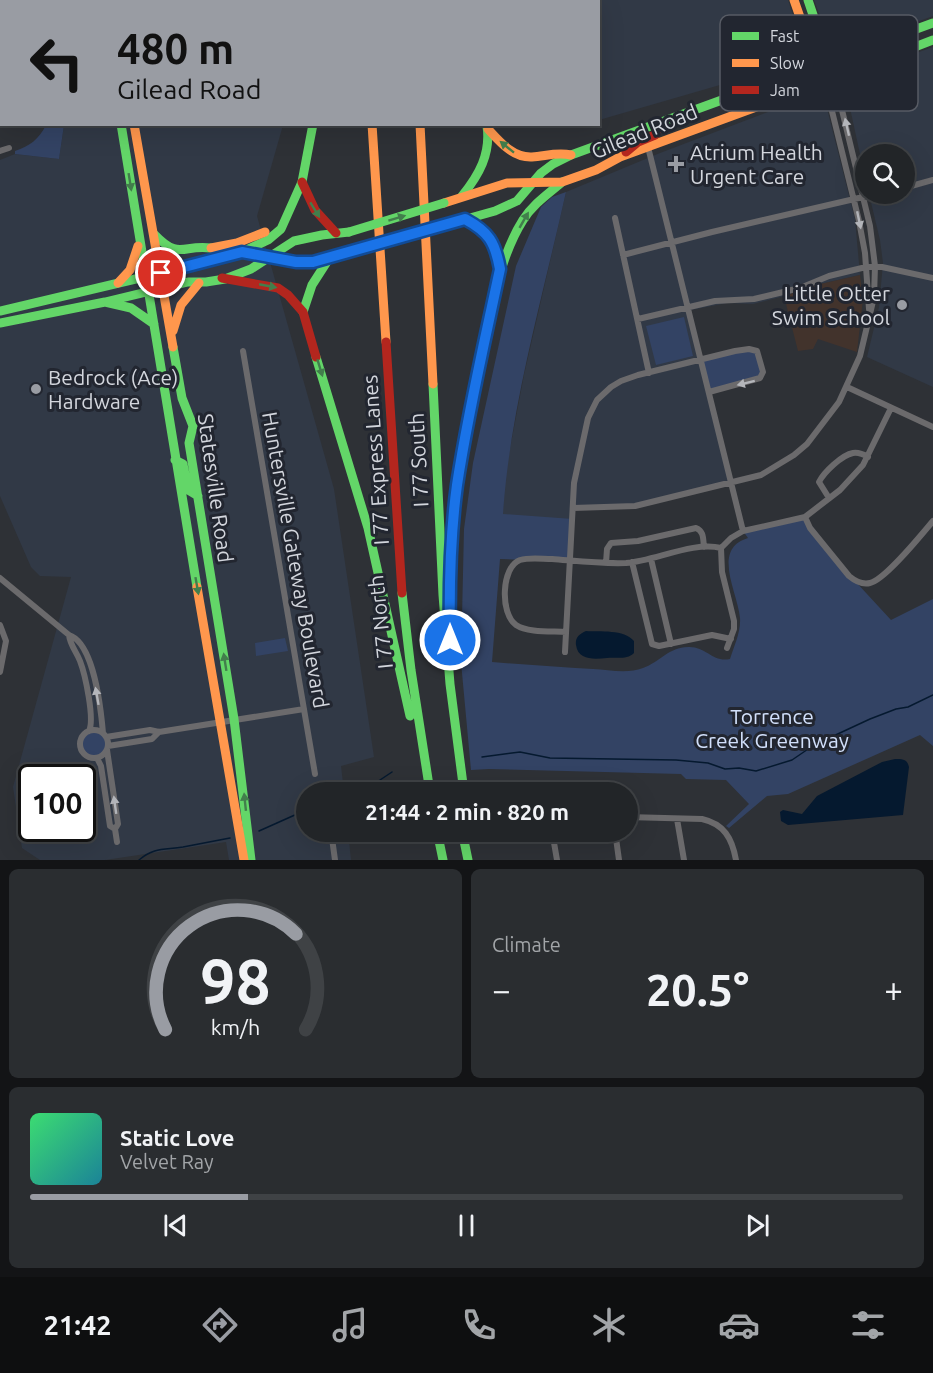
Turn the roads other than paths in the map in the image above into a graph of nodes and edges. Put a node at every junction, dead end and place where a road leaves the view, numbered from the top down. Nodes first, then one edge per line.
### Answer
1 (794, 0) edge
2 (807, 0) edge
3 (799, 15) edge
4 (812, 15) edge
5 (933, 23) edge
6 (918, 29) edge
7 (933, 40) edge
8 (918, 45) edge
9 (720, 102) edge
10 (746, 111) edge
11 (832, 111) edge
12 (842, 111) edge
13 (658, 124) junction
14 (121, 126) edge
15 (134, 126) edge
16 (313, 126) edge
17 (364, 126) edge
18 (372, 126) edge
19 (412, 126) edge
20 (420, 126) edge
21 (487, 127) edge
22 (648, 147) junction
23 (9, 148) dead end
24 (0, 151) edge
25 (571, 155) junction
26 (620, 157) junction
27 (855, 163) edge
28 (933, 180) edge
29 (302, 182) junction
30 (534, 182) junction
31 (562, 182) junction
32 (915, 185) edge
33 (462, 196) junction
34 (854, 198) junction
35 (865, 204) edge
36 (289, 208) junction
37 (615, 218) dead end
38 (465, 219) junction
39 (154, 233) junction
40 (336, 233) junction
41 (138, 242) junction
42 (672, 243) junction
43 (211, 248) junction
44 (242, 252) junction
45 (230, 254) junction
46 (623, 255) junction
47 (268, 257) junction
48 (330, 257) junction
49 (875, 266) junction
50 (866, 267) junction
51 (500, 269) junction
52 (161, 273) junction
53 (145, 277) junction
54 (222, 278) junction
55 (933, 278) edge
56 (118, 283) junction
57 (199, 283) junction
58 (99, 288) junction
59 (164, 288) junction
60 (148, 291) junction
61 (45, 300) junction
62 (105, 302) junction
63 (688, 307) junction
64 (0, 310) edge
65 (303, 312) junction
66 (50, 313) junction
67 (870, 316) junction
68 (0, 317) edge
69 (638, 319) junction
70 (0, 322) edge
71 (154, 324) junction
72 (172, 334) junction
73 (243, 351) dead end
74 (702, 360) junction
75 (649, 373) junction
76 (847, 387) junction
77 (709, 392) junction
78 (891, 408) junction
79 (170, 421) junction
80 (933, 427) edge
81 (189, 443) junction
82 (868, 457) junction
83 (175, 460) junction
84 (732, 483) junction
85 (198, 496) junction
86 (829, 498) junction
87 (573, 508) junction
88 (805, 517) junction
89 (933, 521) edge
90 (743, 531) junction
91 (704, 547) junction
92 (721, 548) junction
93 (651, 558) junction
94 (570, 561) junction
95 (632, 562) junction
96 (606, 563) junction
97 (0, 578) edge
98 (0, 625) edge
99 (566, 632) junction
100 (69, 635) junction
101 (731, 639) junction
102 (671, 644) junction
103 (727, 648) dead end
104 (565, 652) dead end
105 (0, 672) edge
106 (450, 684) junction
107 (304, 709) junction
108 (410, 716) junction
109 (234, 720) junction
110 (219, 722) junction
111 (89, 731) junction
112 (159, 732) junction
113 (105, 735) junction
114 (107, 748) junction
115 (97, 758) junction
116 (315, 774) dead end
117 (420, 782) edge
118 (428, 782) edge
119 (455, 782) edge
120 (463, 782) edge
121 (638, 818) edge
122 (677, 819) junction
123 (115, 829) junction
124 (117, 842) dead end
125 (333, 842) edge
126 (431, 842) edge
127 (439, 842) edge
128 (464, 842) edge
129 (472, 842) edge
130 (554, 842) edge
131 (617, 842) edge
132 (244, 860) edge
133 (251, 860) edge
134 (335, 860) edge
135 (435, 860) edge
136 (443, 860) edge
137 (468, 860) edge
138 (476, 860) edge
139 (557, 860) edge
140 (620, 860) edge
141 (684, 860) edge
142 (736, 860) edge

1 - 3 main road
2 - 4 main road
5 - 6 main road, Gilead Road
7 - 8 main road, Gilead Road
9 - 13 main road, Gilead Road
10 - 22 main road, Gilead Road
11 - 34 street
27 -> 12 street
13 - 25 main road, Gilead Road
13 - 26 main road
14 -> 41 main road, Statesville Road
15 - 39 main road, Statesville Road
16 - 29 main road
17 - 108 main road, I 77 North
18 - 118 main road, I 77 Express Lanes
19 - 119 main road
20 - 106 main road, I 77 South
25 -> 21 main road
21 - 33 main road
22 - 26 main road, Gilead Road
22 - 42 street
23 - 24 street
25 - 30 main road, Gilead Road
26 - 31 main road, Gilead Road
28 - 32 street
29 - 36 main road
29 -> 40 main road
30 - 31 main road, Gilead Road
30 - 33 main road, Gilead Road
30 - 38 main road, Gilead Road
51 -> 31 main road
40 -> 33 main road, Gilead Road, bridge
34 - 42 street
34 -> 50 street
35 - 49 street
36 - 43 main road
36 - 44 main road
37 - 46 street
38 - 48 main road, Gilead Road, bridge
38 - 51 main road
39 - 43 main road
39 - 52 main road, Statesville Road
40 - 47 main road, Gilead Road
41 - 53 main road, Statesville Road
41 - 56 main road
42 - 46 street
42 - 63 street
43 - 45 main road
44 - 45 main road, Gilead Road
44 - 47 main road, Gilead Road
45 - 52 main road, Gilead Road
46 - 69 street
47 - 48 main road, Gilead Road
47 - 54 main road, Gilead Road
48 - 65 main road
49 - 50 street
49 - 55 street
49 - 67 street
50 - 63 street
50 - 67 street
51 - 106 main road
52 - 53 main road, Gilead Road
52 - 59 main road, Statesville Road
53 - 56 main road, Gilead Road
53 - 60 main road, Statesville Road
54 - 57 main road, Gilead Road
54 -> 65 main road
56 - 58 main road, Gilead Road
57 - 59 main road, Gilead Road
57 - 72 main road
58 - 61 main road, Gilead Road
58 - 66 main road
59 - 60 main road, Gilead Road
59 - 72 main road, Statesville Road
60 - 62 main road, Gilead Road
60 - 71 main road, Statesville Road
61 - 64 main road, Gilead Road
61 - 68 main road
62 - 66 main road, Gilead Road
62 - 71 main road
63 - 69 street
63 - 74 street
65 -> 108 main road
66 - 70 main road, Gilead Road
67 - 76 street
69 - 75 street
71 - 79 main road, Statesville Road
72 - 81 main road, Statesville Road
73 - 107 street, Huntersville Gateway Boulevard
74 - 75 street
74 - 77 street
74 -> 77 street
75 - 87 street
76 - 78 street
76 - 84 street
77 - 84 street
78 - 80 street
78 - 82 street
79 - 81 main road
79 - 83 main road, Statesville Road
81 - 85 main road, Statesville Road
82 - 86 street
82 - 86 street
83 - 85 main road
83 -> 110 main road, Statesville Road
84 - 87 street
84 - 90 street
109 -> 85 main road, Statesville Road
86 - 88 street
87 - 94 street
88 - 89 street
88 - 90 street
90 - 92 street
91 - 92 street
91 - 93 street
91 - 96 street
92 - 101 street
93 - 95 street
93 - 102 street
94 - 96 street
94 - 99 street
94 - 99 street
95 - 96 street
95 - 102 street
97 - 100 street
98 - 105 street
99 - 104 street
100 - 111 street
113 -> 100 street
101 - 102 street
101 - 103 street
106 - 120 main road, I 77 South
107 - 109 street
107 - 116 street, Huntersville Gateway Boulevard
108 - 117 main road, I 77 North
109 - 110 street
133 -> 109 main road, Statesville Road
110 - 112 street
110 - 132 main road, Statesville Road
111 - 113 street
111 - 115 street
112 - 113 street
112 - 114 street
113 - 114 street
114 - 115 street
123 -> 114 street
115 - 123 street
121 - 122 street
122 - 141 street
122 - 142 street
123 - 124 street
125 - 134 street
126 - 135 main road
127 - 136 main road
128 - 137 main road
129 - 138 main road
130 - 139 street
131 - 140 street

